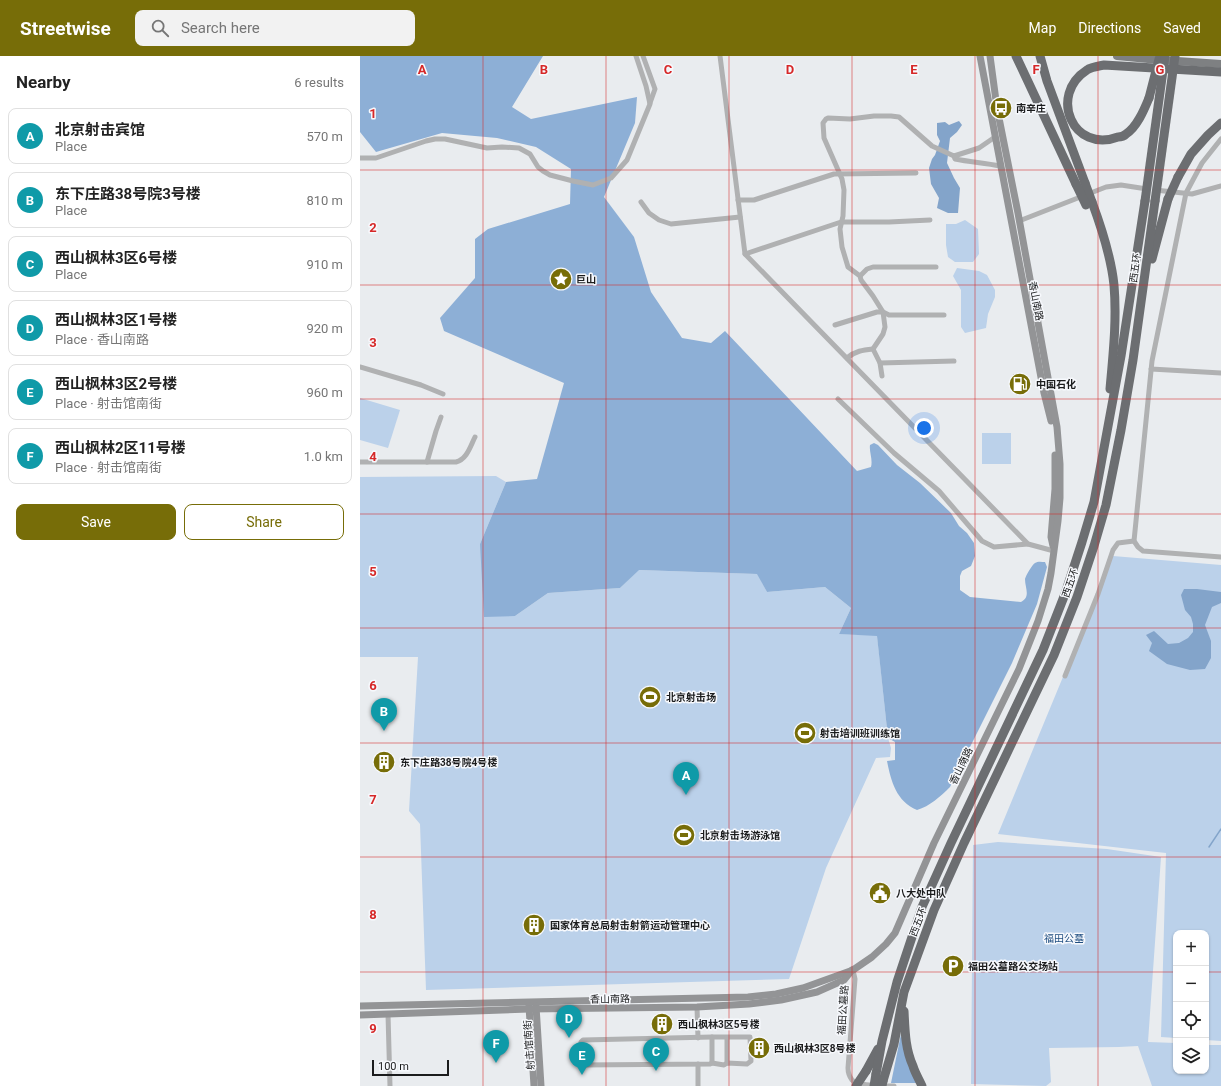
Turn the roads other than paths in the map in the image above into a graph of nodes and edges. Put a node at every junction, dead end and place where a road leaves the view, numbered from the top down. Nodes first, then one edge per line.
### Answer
1 (636, 56) edge
2 (643, 56) edge
3 (720, 56) edge
4 (980, 56) edge
5 (986, 56) edge
6 (990, 56) edge
7 (1016, 56) edge
8 (1040, 56) edge
9 (1117, 56) edge
10 (1160, 56) edge
11 (1165, 56) edge
12 (1176, 56) edge
13 (1221, 64) edge
14 (1221, 72) edge
15 (993, 82) junction
16 (650, 104) junction
17 (1221, 124) edge
18 (995, 137) junction
19 (1221, 138) edge
20 (952, 155) junction
21 (360, 158) edge
22 (1000, 166) junction
23 (916, 173) dead end
24 (839, 174) junction
25 (1081, 183) junction
26 (1221, 186) edge
27 (1186, 193) junction
28 (738, 200) junction
29 (641, 202) dead end
30 (740, 217) junction
31 (930, 220) dead end
32 (1019, 221) junction
33 (841, 222) junction
34 (745, 254) junction
35 (936, 267) dead end
36 (860, 276) junction
37 (1142, 295) junction
38 (883, 312) junction
39 (944, 314) dead end
40 (835, 325) dead end
41 (873, 350) junction
42 (847, 358) junction
43 (954, 361) dead end
44 (880, 363) junction
45 (360, 367) edge
46 (1151, 369) junction
47 (1221, 374) edge
48 (882, 376) dead end
49 (443, 394) dead end
50 (838, 399) dead end
51 (441, 417) dead end
52 (1108, 428) junction
53 (475, 437) dead end
54 (360, 462) edge
55 (428, 462) junction
56 (1134, 541) junction
57 (1028, 544) junction
58 (1054, 551) junction
59 (1221, 557) edge
60 (1065, 676) dead end
61 (853, 970) junction
62 (904, 992) junction
63 (360, 1006) edge
64 (532, 1006) junction
65 (696, 1007) junction
66 (388, 1014) junction
67 (360, 1015) edge
68 (712, 1037) junction
69 (698, 1038) junction
70 (727, 1038) junction
71 (882, 1041) junction
72 (698, 1064) junction
73 (712, 1064) junction
74 (727, 1064) junction
75 (883, 1083) edge
76 (921, 1083) edge
77 (390, 1086) edge
78 (534, 1086) edge
79 (542, 1086) edge
80 (698, 1086) edge
81 (856, 1086) edge
82 (874, 1086) edge
83 (894, 1086) edge

1 - 16 street
2 - 16 street
3 - 28 street
4 - 18 main road, 香山南路
5 - 15 main road, 香山南路
6 - 15 main road, 香山南路
7 - 25 highway
8 - 25 highway
9 - 13 main road
10 - 14 highway, bridge
11 - 52 highway, 西五环, bridge
12 - 37 highway, 西五环, bridge
15 - 32 main road, 香山南路
16 - 21 street
17 - 37 highway, bridge
18 - 20 street
18 - 22 main road, 香山南路
19 - 27 street
20 - 22 street
20 - 24 street
22 - 58 main road, 香山南路
23 - 24 street
24 - 28 street
24 - 33 street
25 - 52 highway, bridge
26 - 27 street
27 - 32 street
27 - 46 street
28 - 30 street
29 - 30 street
30 - 34 street
31 - 33 street
32 - 58 main road, 香山南路
33 - 34 street
33 - 36 street
34 - 42 street
35 - 36 street
36 - 38 street
37 - 62 highway, 西五环
38 - 39 street
38 - 40 street
38 - 41 street
41 - 42 street
41 - 44 street
42 - 57 street
43 - 44 street
44 - 48 street
45 - 49 street
46 - 47 street
46 - 56 street
50 - 57 street
51 - 55 street
52 - 71 highway, 西五环
53 - 55 street
54 - 55 street
56 - 59 street
56 - 60 street
57 - 58 street
58 - 61 main road, 香山南路
61 - 64 main road, 香山南路
61 - 65 main road, 香山南路
61 - 83 street, 福田公墓路
62 - 75 highway, 西五环
62 - 76 highway
63 - 64 main road, 香山南路
64 - 65 main road, 香山南路
64 - 66 main road, 香山南路
64 - 78 main road, 射击馆南街
64 - 79 main road, 射击馆南街
65 - 69 street
66 - 67 main road, 香山南路
66 - 77 street
68 - 69 street
68 - 70 street
68 - 73 street
69 - 72 street
70 - 74 street
70 - 74 street
71 - 81 highway, bridge
71 - 82 highway, 西五环, bridge
72 - 73 street
72 - 80 street
73 - 74 street

